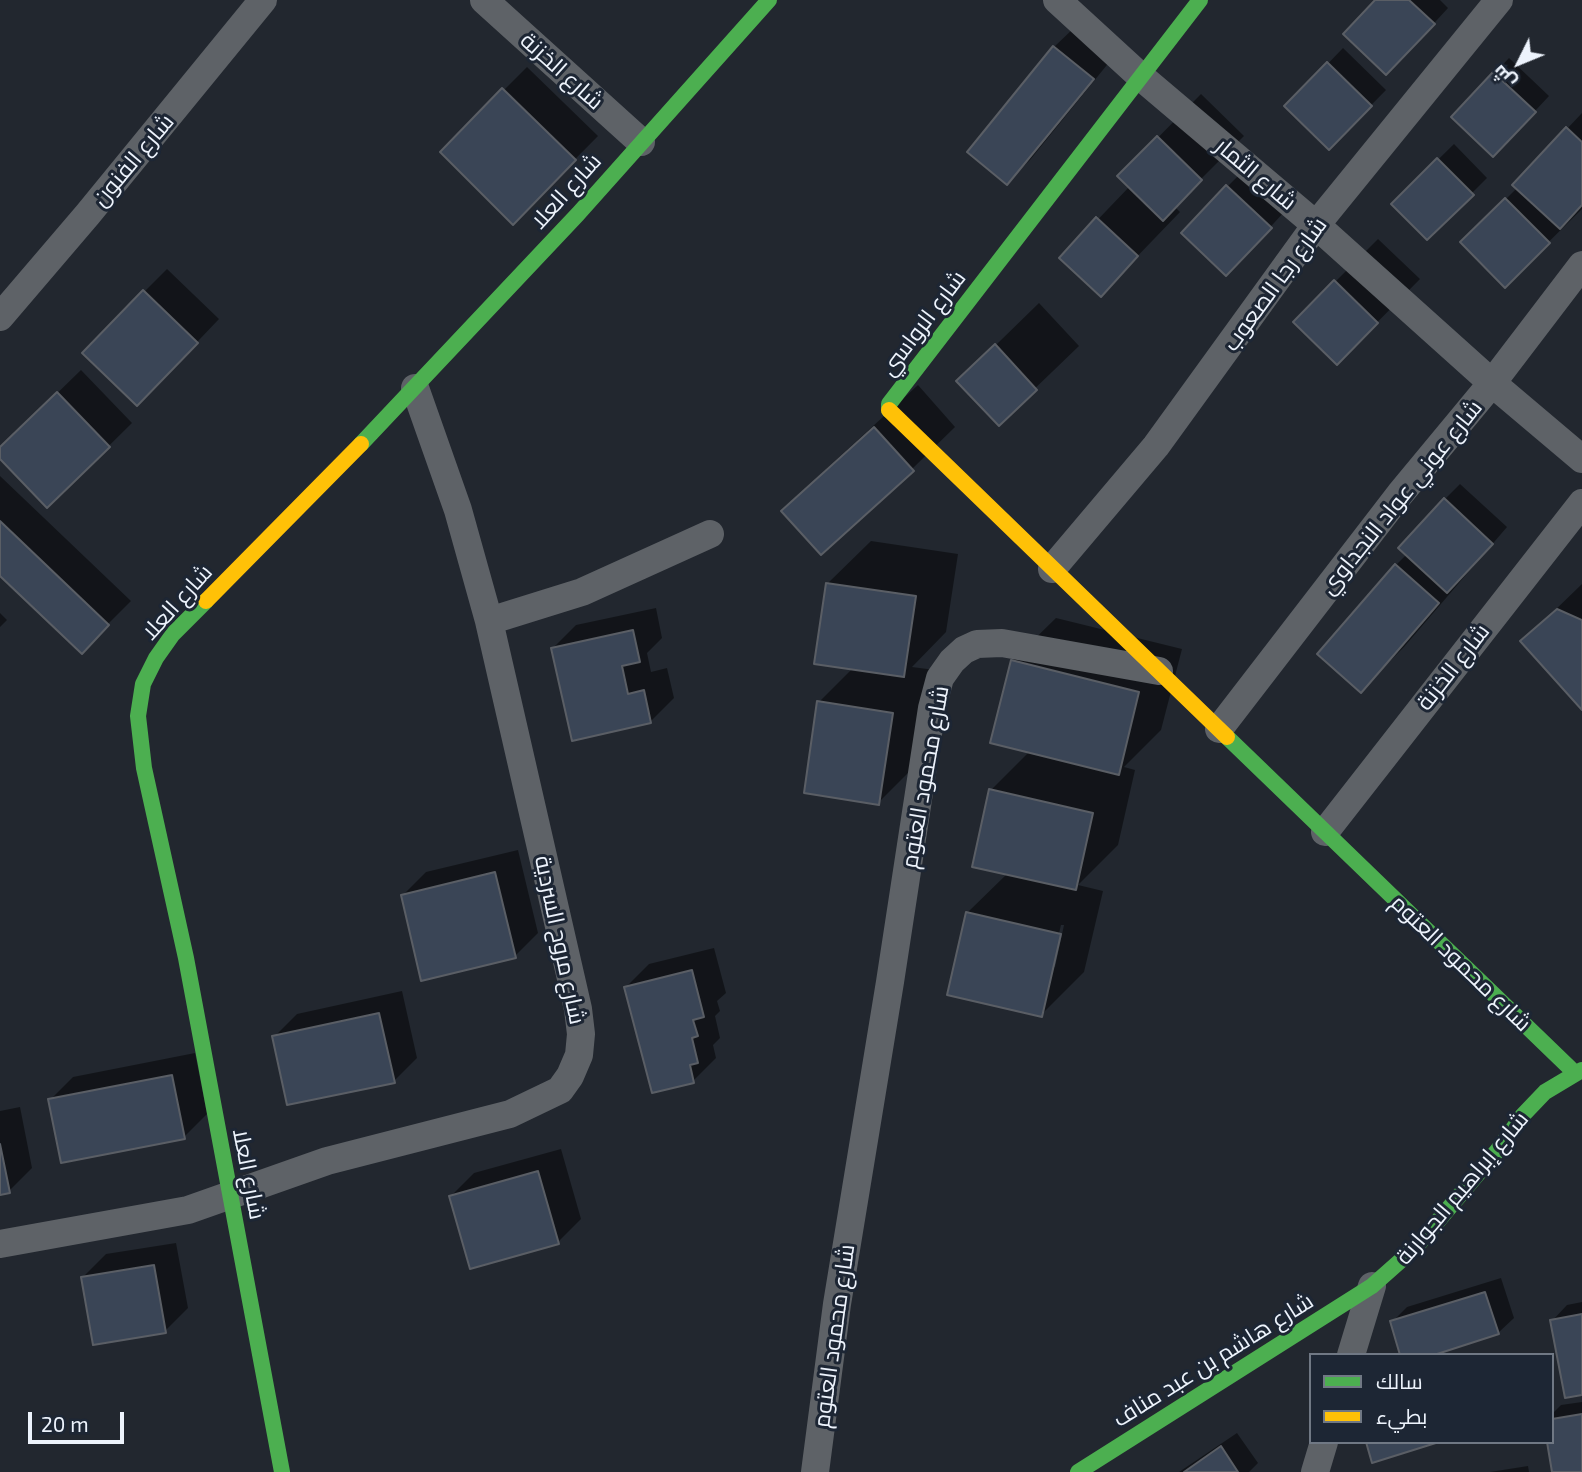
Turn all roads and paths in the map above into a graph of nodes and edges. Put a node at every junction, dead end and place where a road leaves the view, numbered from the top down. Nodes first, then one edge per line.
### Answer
1 (263, 0) edge
2 (484, 0) edge
3 (769, 0) edge
4 (1057, 0) edge
5 (1199, 0) edge
6 (1499, 0) edge
7 (1140, 76) junction
8 (641, 142) junction
9 (1316, 225) junction
10 (1582, 265) edge
11 (0, 317) edge
12 (1492, 383) junction
13 (415, 388) junction
14 (1582, 459) edge
15 (1582, 503) edge
16 (710, 534) dead end
17 (1052, 569) junction
18 (489, 621) junction
19 (1158, 671) junction
20 (1219, 729) junction
21 (1325, 832) junction
22 (1579, 1072) edge
23 (230, 1195) junction
24 (0, 1244) edge
25 (1372, 1286) junction
26 (1352, 1353) edge
27 (1323, 1444) edge
28 (282, 1472) edge
29 (815, 1472) edge
30 (1078, 1472) edge
31 (1315, 1472) edge

1 - 11 street, شارع الفنون
2 - 8 street, شارع الخزنة
3 - 8 street, شارع العلا
4 - 7 street, شارع الثمار
5 - 7 street, شارع الرواسي
6 - 9 street, شارع رجا الصعوب
7 - 9 street, شارع الثمار
7 - 17 street, شارع الرواسي
8 - 13 street, شارع العلا
9 - 12 street, شارع الثمار
9 - 17 street, شارع رجا الصعوب
10 - 12 street, شارع عوني عواد النجداوي
12 - 14 street, شارع الثمار
12 - 20 street, شارع عوني عواد النجداوي
13 - 18 street, شارع مروح السردية
13 - 23 street, شارع العلا
15 - 21 street, شارع الخزنة
16 - 18 street
17 - 19 street, شارع الرواسي
18 - 23 street, شارع مروح السردية
19 - 20 street, شارع محمود العتوم
19 - 29 street, شارع محمود العتوم
20 - 21 street, شارع محمود العتوم
21 - 22 street, شارع محمود العتوم
22 - 25 street, شارع إبراهيم الجوارنة
23 - 24 street, شارع مروح السردية
23 - 28 street, شارع العلا
25 - 26 street
25 - 30 street, شارع هاشم بن عبد مناف
27 - 31 street

